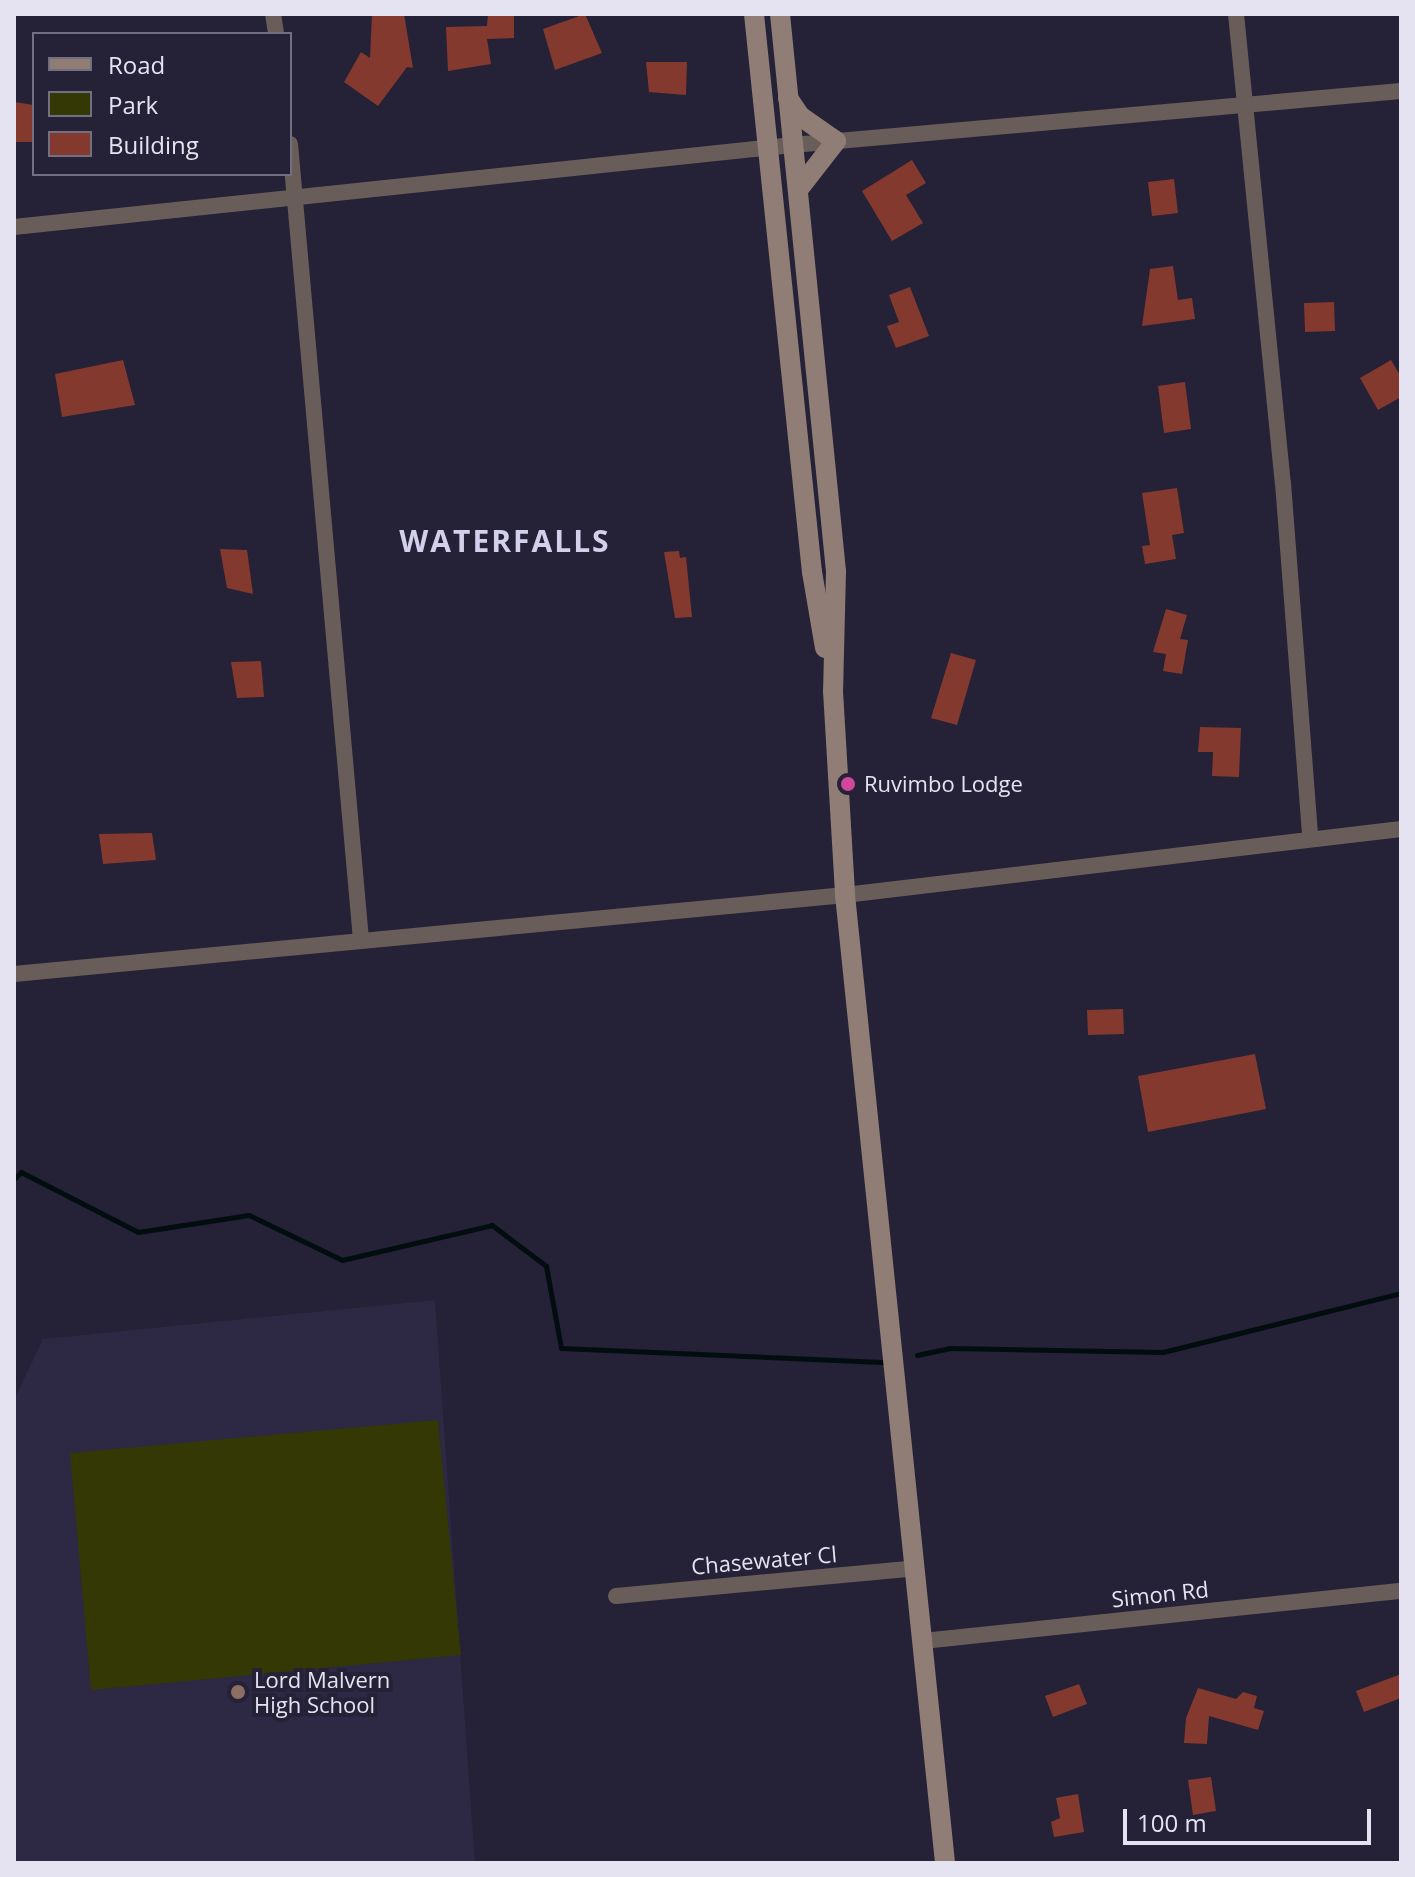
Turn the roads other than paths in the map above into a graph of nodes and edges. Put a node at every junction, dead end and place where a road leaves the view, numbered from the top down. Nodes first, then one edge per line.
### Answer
1 (754, 14) edge
2 (780, 14) edge
3 (1236, 14) edge
4 (1401, 91) edge
5 (788, 98) junction
6 (1247, 107) junction
7 (836, 141) junction
8 (793, 145) junction
9 (768, 149) junction
10 (292, 160) edge
11 (798, 190) junction
12 (297, 199) junction
13 (14, 227) edge
14 (833, 691) junction
15 (1401, 829) edge
16 (1310, 837) junction
17 (845, 895) junction
18 (361, 939) junction
19 (14, 974) edge
20 (916, 1568) junction
21 (1401, 1591) edge
22 (616, 1596) dead end
23 (923, 1641) junction
24 (945, 1863) edge

1 - 9 street
2 - 5 street
3 - 6 street
4 - 6 street
5 - 7 street
5 - 8 street
6 - 7 street
6 - 16 street
7 - 8 street
7 - 11 street
8 - 9 street
8 - 11 street
9 - 12 street
9 - 14 street
10 - 12 street
11 - 14 street
12 - 13 street
12 - 18 street
14 - 17 street
15 - 16 street
16 - 17 street
17 - 18 street
17 - 20 street
18 - 19 street
20 - 22 street, Chasewater Cl
20 - 23 street
21 - 23 street, Simon Rd
23 - 24 street

